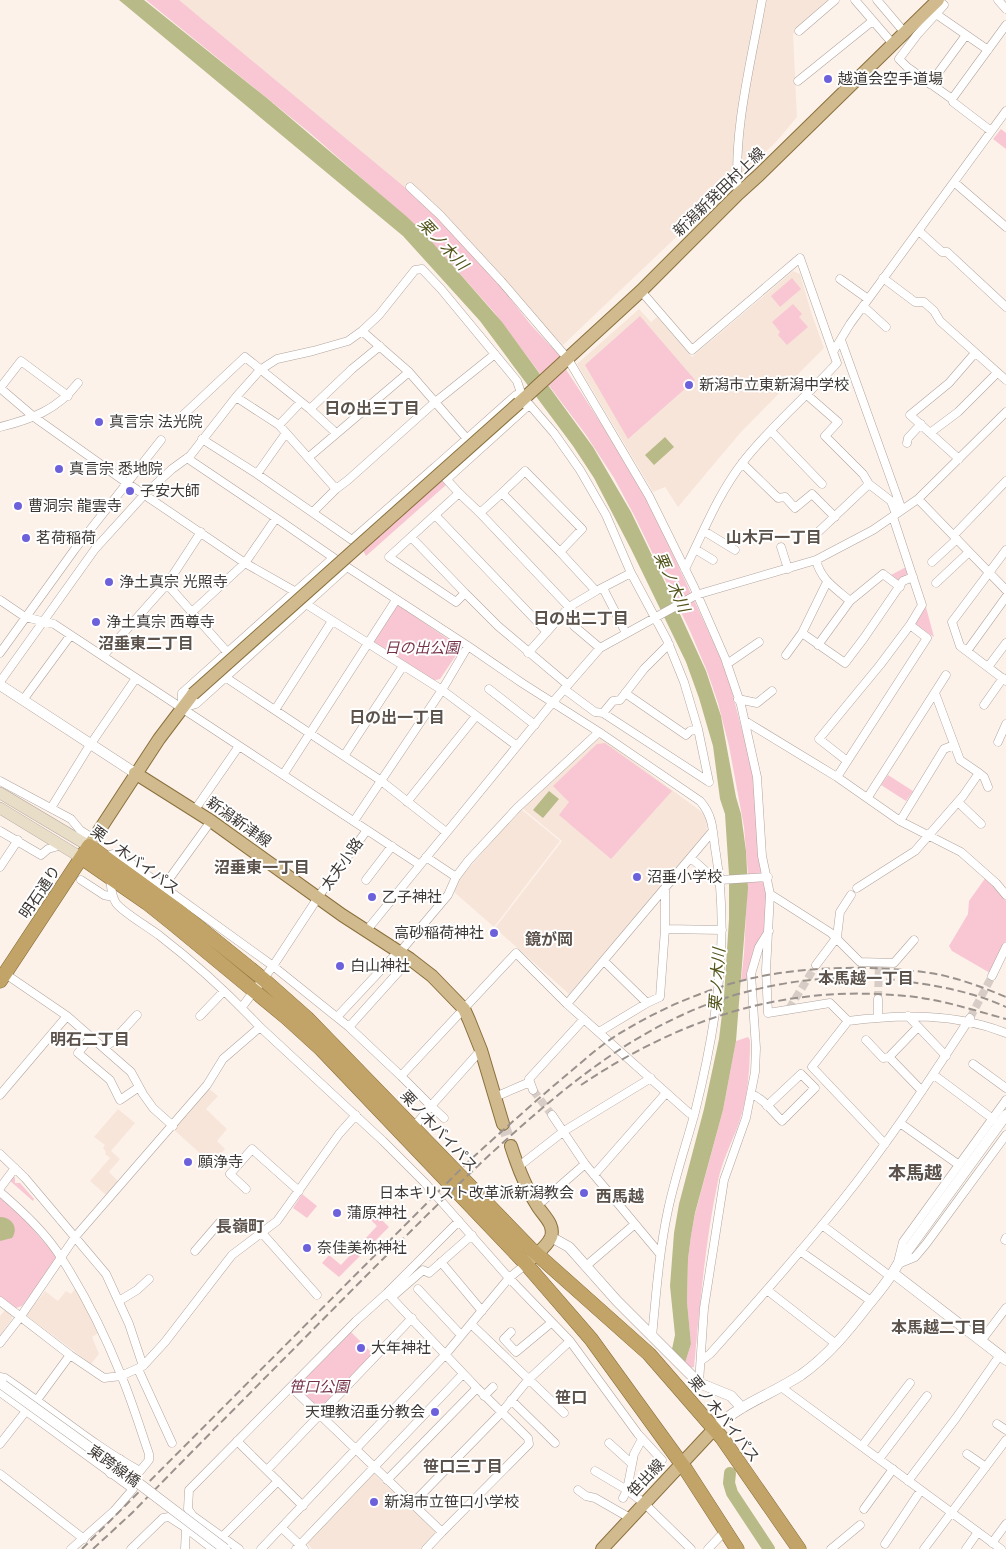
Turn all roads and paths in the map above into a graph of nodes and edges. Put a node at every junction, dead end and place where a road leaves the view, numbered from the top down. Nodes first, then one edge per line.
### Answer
1 (762, 0) edge
2 (835, 0) edge
3 (855, 0) edge
4 (877, 0) edge
5 (938, 0) edge
6 (998, 0) edge
7 (1006, 9) edge
8 (936, 14) junction
9 (874, 22) junction
10 (1006, 26) edge
11 (799, 31) dead end
12 (905, 33) junction
13 (966, 35) junction
14 (893, 44) junction
15 (988, 50) junction
16 (798, 81) dead end
17 (930, 84) junction
18 (952, 99) junction
19 (1006, 111) edge
20 (991, 130) junction
21 (954, 182) junction
22 (410, 187) dead end
23 (738, 194) junction
24 (1006, 227) edge
25 (918, 231) junction
26 (883, 278) junction
27 (840, 279) dead end
28 (641, 291) junction
29 (868, 299) junction
30 (863, 306) junction
31 (1006, 307) edge
32 (886, 327) dead end
33 (362, 331) junction
34 (842, 340) junction
35 (380, 346) junction
36 (833, 352) junction
37 (975, 353) junction
38 (495, 354) junction
39 (565, 362) junction
40 (260, 370) junction
41 (409, 372) junction
42 (998, 372) junction
43 (1006, 380) edge
44 (78, 383) dead end
45 (0, 388) edge
46 (807, 395) junction
47 (68, 396) junction
48 (236, 397) junction
49 (524, 399) junction
50 (301, 402) junction
51 (434, 403) junction
52 (310, 410) junction
53 (1006, 412) edge
54 (34, 417) junction
55 (180, 418) dead end
56 (921, 424) junction
57 (279, 425) junction
58 (0, 427) edge
59 (771, 431) junction
60 (286, 433) junction
61 (336, 433) junction
62 (930, 433) junction
63 (202, 439) junction
64 (161, 440) dead end
65 (468, 440) junction
66 (907, 443) dead end
67 (309, 457) junction
68 (186, 458) junction
69 (959, 459) junction
70 (742, 463) junction
71 (435, 467) junction
72 (258, 474) junction
73 (447, 479) junction
74 (1006, 481) edge
75 (127, 483) junction
76 (822, 484) dead end
77 (869, 484) junction
78 (336, 489) junction
79 (459, 493) junction
80 (502, 493) junction
81 (144, 495) junction
82 (918, 498) junction
83 (313, 512) junction
84 (480, 513) junction
85 (897, 514) junction
86 (435, 515) junction
87 (276, 518) junction
88 (835, 518) junction
89 (704, 531) junction
90 (200, 532) junction
91 (814, 536) dead end
92 (411, 537) junction
93 (955, 537) junction
94 (781, 547) dead end
95 (695, 549) junction
96 (735, 550) dead end
97 (560, 552) junction
98 (968, 552) junction
99 (1005, 552) edge
100 (333, 558) junction
101 (713, 560) dead end
102 (816, 560) junction
103 (932, 562) dead end
104 (245, 563) junction
105 (347, 567) junction
106 (685, 569) junction
107 (788, 569) junction
108 (631, 573) junction
109 (989, 573) junction
110 (913, 577) junction
111 (827, 582) junction
112 (936, 583) dead end
113 (167, 584) junction
114 (900, 587) junction
115 (599, 589) junction
116 (1006, 590) edge
117 (296, 592) junction
118 (465, 593) junction
119 (696, 595) junction
120 (1006, 596) edge
121 (0, 600) edge
122 (396, 600) junction
123 (850, 602) junction
124 (306, 604) junction
125 (569, 607) junction
126 (192, 612) junction
127 (25, 617) junction
128 (654, 618) junction
129 (44, 621) junction
130 (332, 621) junction
131 (910, 625) junction
132 (574, 626) dead end
133 (547, 632) junction
134 (626, 633) junction
135 (802, 634) junction
136 (70, 636) junction
137 (759, 642) dead end
138 (1006, 643) edge
139 (368, 644) junction
140 (668, 644) junction
141 (468, 646) junction
142 (818, 646) junction
143 (600, 648) junction
144 (967, 651) junction
145 (0, 652) edge
146 (227, 652) junction
147 (528, 653) junction
148 (786, 655) dead end
149 (103, 656) junction
150 (727, 664) junction
151 (403, 666) junction
152 (988, 667) junction
153 (946, 675) dead end
154 (225, 677) junction
155 (136, 678) junction
156 (1005, 679) edge
157 (0, 683) edge
158 (566, 687) junction
159 (489, 689) dead end
160 (442, 690) junction
161 (772, 691) dead end
162 (625, 693) junction
163 (935, 693) junction
164 (738, 699) junction
165 (23, 700) junction
166 (553, 702) junction
167 (984, 705) dead end
168 (182, 708) junction
169 (275, 710) junction
170 (603, 713) junction
171 (476, 716) junction
172 (745, 721) junction
173 (1006, 724) edge
174 (535, 725) junction
175 (698, 729) junction
176 (599, 732) junction
177 (311, 734) junction
178 (998, 742) dead end
179 (91, 745) junction
180 (954, 745) junction
181 (239, 746) junction
182 (517, 746) junction
183 (344, 756) junction
184 (847, 761) junction
185 (979, 773) junction
186 (135, 774) junction
187 (283, 775) junction
188 (837, 777) junction
189 (380, 780) junction
190 (0, 781) edge
191 (988, 787) dead end
192 (0, 793) edge
193 (868, 798) junction
194 (407, 802) junction
195 (958, 802) junction
196 (0, 808) edge
197 (51, 808) junction
198 (194, 811) junction
199 (211, 821) junction
200 (354, 821) junction
201 (900, 821) junction
202 (981, 824) dead end
203 (368, 830) junction
204 (0, 831) edge
205 (446, 832) junction
206 (712, 832) junction
207 (930, 836) junction
208 (18, 840) junction
209 (62, 845) junction
210 (392, 846) junction
211 (88, 847) junction
212 (105, 857) junction
213 (426, 857) junction
214 (690, 858) junction
215 (420, 865) junction
216 (0, 867) edge
217 (110, 877) junction
218 (456, 877) junction
219 (764, 878) junction
220 (81, 880) dead end
221 (366, 880) dead end
222 (721, 882) junction
223 (164, 886) junction
224 (665, 890) junction
225 (770, 894) junction
226 (1006, 895) edge
227 (113, 897) junction
228 (318, 898) junction
229 (664, 929) junction
230 (367, 930) junction
231 (722, 930) junction
232 (770, 930) junction
233 (836, 939) junction
234 (914, 940) dead end
235 (1006, 947) edge
236 (401, 955) junction
237 (604, 961) junction
238 (816, 964) tunnel mouth
239 (273, 966) junction
240 (2, 975) edge
241 (992, 976) tunnel mouth
242 (259, 985) junction
243 (224, 991) junction
244 (878, 999) tunnel mouth
245 (647, 1003) junction
246 (567, 1004) junction
247 (242, 1007) junction
248 (464, 1009) junction
249 (137, 1015) dead end
250 (67, 1016) junction
251 (200, 1016) dead end
252 (908, 1016) junction
253 (337, 1017) junction
254 (878, 1017) junction
255 (584, 1019) junction
256 (969, 1020) junction
257 (848, 1021) junction
258 (260, 1027) junction
259 (349, 1027) junction
260 (918, 1027) junction
261 (599, 1032) junction
262 (1006, 1033) edge
263 (91, 1038) junction
264 (866, 1040) dead end
265 (104, 1048) junction
266 (481, 1050) junction
267 (946, 1056) junction
268 (889, 1057) junction
269 (973, 1064) dead end
270 (934, 1075) junction
271 (402, 1076) junction
272 (651, 1078) junction
273 (139, 1087) junction
274 (1006, 1088) edge
275 (922, 1091) junction
276 (666, 1092) junction
277 (751, 1094) junction
278 (0, 1095) edge
279 (495, 1097) junction
280 (1006, 1100) edge
281 (431, 1106) junction
282 (767, 1106) junction
283 (356, 1115) junction
284 (552, 1116) tunnel mouth
285 (694, 1116) junction
286 (1006, 1116) edge
287 (444, 1118) dead end
288 (993, 1119) junction
289 (900, 1123) junction
290 (503, 1124) tunnel mouth
291 (173, 1126) junction
292 (413, 1128) junction
293 (564, 1131) junction
294 (1006, 1135) edge
295 (885, 1144) junction
296 (511, 1146) tunnel mouth
297 (1003, 1146) edge
298 (0, 1154) edge
299 (586, 1164) junction
300 (959, 1165) junction
301 (518, 1167) junction
302 (16, 1168) junction
303 (594, 1175) junction
304 (0, 1188) edge
305 (246, 1189) dead end
306 (300, 1191) junction
307 (0, 1192) edge
308 (537, 1206) junction
309 (459, 1221) junction
310 (220, 1222) dead end
311 (635, 1224) junction
312 (822, 1225) junction
313 (262, 1233) junction
314 (472, 1235) junction
315 (76, 1237) junction
316 (551, 1237) junction
317 (194, 1251) dead end
318 (800, 1251) junction
319 (660, 1254) junction
320 (62, 1258) junction
321 (531, 1259) junction
322 (441, 1262) junction
323 (898, 1264) junction
324 (586, 1266) junction
325 (892, 1275) junction
326 (149, 1278) dead end
327 (509, 1278) junction
328 (418, 1289) dead end
329 (767, 1290) junction
330 (317, 1295) dead end
331 (389, 1295) junction
332 (0, 1301) edge
333 (119, 1301) junction
334 (871, 1301) junction
335 (1006, 1308) edge
336 (482, 1311) junction
337 (21, 1316) junction
338 (412, 1318) junction
339 (551, 1323) junction
340 (470, 1324) junction
341 (511, 1332) dead end
342 (461, 1335) junction
343 (652, 1338) junction
344 (570, 1341) junction
345 (981, 1341) junction
346 (0, 1343) edge
347 (836, 1344) junction
348 (444, 1354) junction
349 (70, 1355) junction
350 (1003, 1357) edge
351 (702, 1360) junction
352 (140, 1368) junction
353 (463, 1374) junction
354 (121, 1376) junction
355 (528, 1380) junction
356 (699, 1383) junction
357 (1, 1384) edge
358 (910, 1384) dead end
359 (291, 1387) junction
360 (493, 1387) dead end
361 (781, 1387) junction
362 (476, 1388) junction
363 (484, 1396) junction
364 (927, 1396) dead end
365 (37, 1400) junction
366 (511, 1400) junction
367 (742, 1408) junction
368 (26, 1411) junction
369 (501, 1413) junction
370 (564, 1413) dead end
371 (318, 1414) junction
372 (652, 1424) junction
373 (998, 1424) dead end
374 (714, 1429) junction
375 (1006, 1430) edge
376 (640, 1436) junction
377 (1006, 1440) edge
378 (238, 1441) junction
379 (172, 1443) dead end
380 (555, 1443) dead end
381 (609, 1443) dead end
382 (0, 1444) edge
383 (862, 1446) junction
384 (355, 1450) junction
385 (968, 1454) dead end
386 (879, 1459) junction
387 (120, 1460) junction
388 (662, 1460) dead end
389 (631, 1462) junction
390 (681, 1464) junction
391 (986, 1467) junction
392 (373, 1468) junction
393 (893, 1469) junction
394 (267, 1470) junction
395 (596, 1471) dead end
396 (111, 1473) junction
397 (0, 1474) edge
398 (387, 1480) junction
399 (908, 1480) junction
400 (278, 1481) junction
401 (578, 1490) dead end
402 (627, 1490) junction
403 (921, 1490) junction
404 (623, 1498) dead end
405 (644, 1503) junction
406 (412, 1504) junction
407 (303, 1506) junction
408 (864, 1509) dead end
409 (952, 1513) junction
410 (192, 1516) junction
411 (630, 1518) junction
412 (1006, 1524) edge
413 (860, 1525) dead end
414 (186, 1528) junction
415 (282, 1528) junction
416 (725, 1531) junction
417 (442, 1532) junction
418 (978, 1532) junction
419 (222, 1536) junction
420 (84, 1539) junction
421 (885, 1544) dead end
422 (997, 1547) edge
423 (300, 1548) edge
424 (71, 1549) edge
425 (132, 1549) edge
426 (185, 1549) edge
427 (213, 1549) edge
428 (225, 1549) edge
429 (239, 1549) edge
430 (261, 1549) edge
431 (426, 1549) edge
432 (602, 1549) edge
433 (691, 1549) edge
434 (708, 1549) edge
435 (737, 1549) edge
436 (799, 1549) edge
437 (831, 1549) edge
438 (924, 1549) edge
439 (966, 1549) edge

1 - 23 street
2 - 11 street
3 - 9 street
4 - 12 street
5 - 8 street
5 - 12 main road, 新潟新発田村上線
6 - 7 street
8 - 13 street
8 - 17 street
9 - 14 street
9 - 16 street
10 - 15 street
12 - 14 main road, 新潟新発田村上線
13 - 15 street
13 - 17 street
14 - 23 main road, 新潟新発田村上線
15 - 18 street
17 - 18 street
18 - 20 street
19 - 20 street
20 - 21 street
21 - 24 street
21 - 25 street
22 - 39 street
23 - 28 main road, 新潟新発田村上線
25 - 26 street
25 - 31 street
26 - 29 street
26 - 37 street
27 - 29 street
28 - 36 street
28 - 39 main road, 新潟新発田村上線
29 - 30 street
30 - 32 street
30 - 34 street
33 - 35 street
33 - 38 street
33 - 40 street
34 - 36 street
34 - 85 street
35 - 41 street
35 - 52 street
36 - 46 street
37 - 42 street
37 - 56 street
38 - 49 street
38 - 51 street
39 - 49 main road, 新潟新発田村上線
39 - 106 street
40 - 48 street
40 - 50 street
40 - 55 street
41 - 51 street
41 - 61 street
42 - 43 street
42 - 62 street
44 - 47 street
45 - 47 street
45 - 54 street
46 - 59 street
46 - 77 street
47 - 54 street
48 - 57 street
48 - 63 street
49 - 65 street
49 - 73 street
49 - 108 street
49 - 168 main road, 新潟新発田村上線, bridge
50 - 52 street
50 - 57 street
51 - 65 street
51 - 78 street
52 - 61 street
53 - 69 street
54 - 58 street
54 - 75 street
56 - 62 street
56 - 66 street
57 - 60 street
59 - 70 street
59 - 76 street
60 - 67 street
60 - 72 street
61 - 67 street
62 - 69 street
63 - 68 street
63 - 72 street
64 - 75 street
65 - 71 street
67 - 78 street
68 - 81 street
68 - 87 street
69 - 82 street
70 - 88 street
70 - 89 street
71 - 73 street
71 - 83 street
72 - 83 street
73 - 79 street
74 - 93 street
75 - 81 street
75 - 127 street
77 - 85 street
77 - 88 street
78 - 83 street
79 - 84 street
79 - 86 street
80 - 84 street
80 - 97 street
80 - 97 street
81 - 90 street
81 - 129 street
82 - 85 street
82 - 93 street
84 - 125 street
85 - 102 street
85 - 110 street
86 - 92 street
86 - 133 street
87 - 100 street
87 - 104 street
88 - 91 street
89 - 95 street
89 - 96 street
90 - 104 street
90 - 113 street
92 - 118 street
92 - 118 street
93 - 98 street
93 - 103 street
94 - 107 street
95 - 101 street
95 - 106 street
97 - 115 street
98 - 109 street
98 - 112 street
99 - 109 street
100 - 105 street
100 - 117 street
102 - 107 street
102 - 111 street
104 - 117 street
104 - 126 street
105 - 122 street
105 - 124 street
106 - 119 street
107 - 119 street
108 - 115 street
108 - 128 street
109 - 116 street
109 - 144 street
110 - 114 street
110 - 131 street
111 - 123 street
111 - 135 street
113 - 126 street
113 - 149 street
114 - 123 street
114 - 142 street
115 - 125 street
115 - 134 street
117 - 124 street
117 - 146 street
118 - 147 street
119 - 128 street
119 - 150 street
120 - 144 street
121 - 127 street
122 - 139 street
122 - 141 street
123 - 142 street
124 - 130 street
124 - 154 street
125 - 133 street
126 - 146 street
127 - 129 street
127 - 145 street
128 - 134 street
128 - 140 street
129 - 136 street
129 - 157 street
130 - 139 street
130 - 169 street
131 - 184 street
131 - 184 street
132 - 143 street
133 - 147 street
134 - 143 street
135 - 142 street
135 - 148 street
136 - 149 street
136 - 165 street
137 - 150 street
138 - 152 street
139 - 151 street
139 - 177 street
140 - 162 street
140 - 175 street
141 - 160 street
141 - 166 street
143 - 158 street
144 - 152 street
146 - 168 street
147 - 158 street
149 - 155 street
150 - 164 street
151 - 160 street
151 - 183 street
152 - 156 street
153 - 163 street
154 - 168 street
154 - 169 street
155 - 168 street
155 - 179 street
156 - 167 street
157 - 165 street
158 - 166 street
158 - 170 street
159 - 174 street
160 - 171 street
160 - 189 street
161 - 164 street
162 - 170 street
162 - 175 street
163 - 180 street
163 - 193 street
164 - 172 street
165 - 179 street
166 - 174 street
166 - 176 street
168 - 181 street
168 - 186 main road, 新潟新発田村上線
169 - 177 street
170 - 175 street
171 - 182 street
171 - 194 street
172 - 188 street
172 - 219 street
173 - 178 street
174 - 182 street
176 - 206 street
176 - 218 street
177 - 183 street
177 - 187 street
179 - 186 street
179 - 197 street
180 - 185 street
180 - 201 street
181 - 187 street
181 - 198 street
182 - 205 street
183 - 189 street
184 - 188 street
185 - 191 street
185 - 195 street
186 - 198 main road, 新潟新津線
186 - 211 main road, 新潟新発田村上線
187 - 200 street
188 - 193 street
189 - 194 street
189 - 200 street
190 - 197 street
192 - 211 main road, 栗ノ木バイパス
193 - 201 street
194 - 205 street
195 - 202 street
195 - 207 street
196 - 209 main road, 栗ノ木バイパス
197 - 211 street
198 - 199 main road, 新潟新津線
199 - 223 street
199 - 228 main road, 新潟新津線
200 - 203 street
201 - 207 street
203 - 210 street
203 - 228 street, 太夫小路
204 - 208 street
205 - 213 street
206 - 214 street
206 - 222 street
207 - 226 street
207 - 233 street
208 - 209 street
208 - 216 street
209 - 211 main road, 栗ノ木バイパス
210 - 215 street
210 - 221 street
211 - 212 highway, 栗ノ木バイパス
211 - 217 highway, 栗ノ木バイパス
211 - 240 highway, 明石通り
212 - 223 street
212 - 242 highway, 栗ノ木バイパス
213 - 215 street
213 - 218 street
214 - 222 street
214 - 224 street
215 - 230 street
217 - 227 street
217 - 242 highway, 栗ノ木バイパス
218 - 236 street
219 - 222 street
219 - 225 street
220 - 227 street
222 - 231 street
223 - 239 street
224 - 229 street
224 - 237 street
225 - 232 street
225 - 233 street
227 - 243 street
228 - 230 main road, 新潟新津線
228 - 239 street, 太夫小路
229 - 231 street
229 - 245 street
230 - 236 main road, 新潟新津線
231 - 285 street
232 - 257 street
232 - 277 street
233 - 234 street
233 - 238 street
235 - 241 street
236 - 248 main road, 新潟新津線
236 - 253 street
236 - 259 street
237 - 245 street
237 - 246 street
239 - 242 street, 太夫小路
239 - 253 street
240 - 250 street
242 - 247 street, 太夫小路
242 - 292 highway, 栗ノ木バイパス
242 - 321 highway, 栗ノ木バイパス
243 - 247 street
243 - 251 street
244 - 254 street
245 - 261 street
246 - 248 street
246 - 255 street
247 - 258 street
248 - 266 main road, 新潟新津線
248 - 271 street
249 - 265 street
250 - 263 street
250 - 278 street
252 - 254 street
252 - 256 street
252 - 260 street
253 - 259 street
254 - 257 street
255 - 261 street
255 - 279 street
256 - 262 street
256 - 267 street
257 - 295 street
258 - 283 street
258 - 291 street
259 - 271 street
260 - 267 street
260 - 268 street
261 - 272 street
263 - 265 street
263 - 273 street
264 - 268 street
265 - 273 street
266 - 279 main road, 新潟新津線
266 - 281 street
267 - 270 street
268 - 275 street
269 - 274 street
270 - 275 street
270 - 288 street
271 - 281 street
272 - 276 street
272 - 293 street
273 - 291 street
275 - 289 street
276 - 285 street
276 - 303 street
277 - 282 street
277 - 351 street
279 - 290 main road, 新潟新津線
280 - 288 street
281 - 287 street
281 - 292 street
282 - 282 street
283 - 306 street
283 - 309 street
284 - 293 street
285 - 319 street
286 - 323 street
288 - 300 street
289 - 295 street
289 - 300 street
291 - 315 street
292 - 321 highway, 栗ノ木バイパス
293 - 299 street
293 - 301 street
294 - 297 street
295 - 312 street
296 - 301 main road
297 - 323 street
298 - 302 street
299 - 303 street
299 - 308 street
300 - 323 street
301 - 308 main road
302 - 304 street
302 - 315 street
303 - 311 street
305 - 306 street
306 - 313 street
307 - 320 street
308 - 316 main road
309 - 314 street
309 - 331 street
310 - 317 street
311 - 319 street
311 - 324 street
312 - 318 street
312 - 325 street
313 - 330 street
313 - 352 street
314 - 322 street
314 - 327 street
315 - 320 street
315 - 333 street
316 - 321 main road
316 - 324 street
318 - 329 street
318 - 334 street
319 - 343 street
320 - 337 street
320 - 354 street
321 - 327 street
321 - 372 highway, 栗ノ木バイパス
321 - 374 highway, 栗ノ木バイパス
322 - 331 street
322 - 336 street
323 - 325 street
324 - 343 street
325 - 334 street
325 - 345 street
326 - 333 street
327 - 336 street
327 - 339 street
328 - 342 street
329 - 347 street
329 - 351 street
331 - 338 street
331 - 359 street
332 - 337 street
333 - 352 street
334 - 347 street
335 - 345 street
336 - 340 street
337 - 346 street
337 - 349 street
338 - 348 street
338 - 371 street
339 - 341 street
339 - 344 street
340 - 342 street
340 - 355 street
342 - 348 street
343 - 356 street
344 - 355 street
344 - 376 street
345 - 350 street
347 - 361 street
348 - 353 street
348 - 384 street
349 - 354 street
349 - 365 street
350 - 399 street
351 - 356 street
352 - 354 street
352 - 379 street
353 - 362 street
353 - 392 street
354 - 387 street
355 - 366 street
355 - 370 street
356 - 367 street
357 - 365 street
357 - 368 street
357 - 428 street, 東跨線橋, bridge
358 - 383 street
359 - 371 street
359 - 378 street
360 - 363 street
361 - 367 street
361 - 383 street
362 - 363 street
362 - 398 street
363 - 369 street
364 - 386 street
365 - 387 street
366 - 369 street
366 - 380 street
367 - 374 street
368 - 382 street
368 - 396 street
369 - 406 street
369 - 417 street
371 - 384 street
371 - 394 street
372 - 376 street
372 - 390 highway, 栗ノ木バイパス
373 - 375 street
374 - 390 main road, 笹出線
374 - 436 highway, 栗ノ木バイパス
376 - 388 street
376 - 389 street
377 - 391 street
378 - 394 street
378 - 410 street
381 - 389 street
383 - 386 street
384 - 392 street
384 - 407 street
385 - 391 street
386 - 393 street
387 - 396 street
389 - 402 street
390 - 405 main road, 笹出線
390 - 416 highway, 栗ノ木バイパス
391 - 409 street
392 - 398 street
392 - 423 street
393 - 399 street
393 - 408 street
394 - 400 street
395 - 402 street
396 - 420 street
397 - 420 street
398 - 406 street
399 - 403 street
400 - 407 street
400 - 419 street
401 - 411 street
402 - 404 street
402 - 405 street
403 - 409 street
403 - 421 street
405 - 411 main road, 笹出線
405 - 433 street
406 - 417 street
407 - 415 street
409 - 418 street
409 - 438 street
410 - 414 street
410 - 419 street
411 - 432 main road, 笹出線
412 - 422 street
413 - 437 street
414 - 425 street
414 - 426 street
414 - 427 street
415 - 423 street
415 - 430 street
416 - 434 street
416 - 435 highway, 栗ノ木バイパス
417 - 431 street
418 - 422 street
418 - 439 street
419 - 429 street
420 - 424 street

